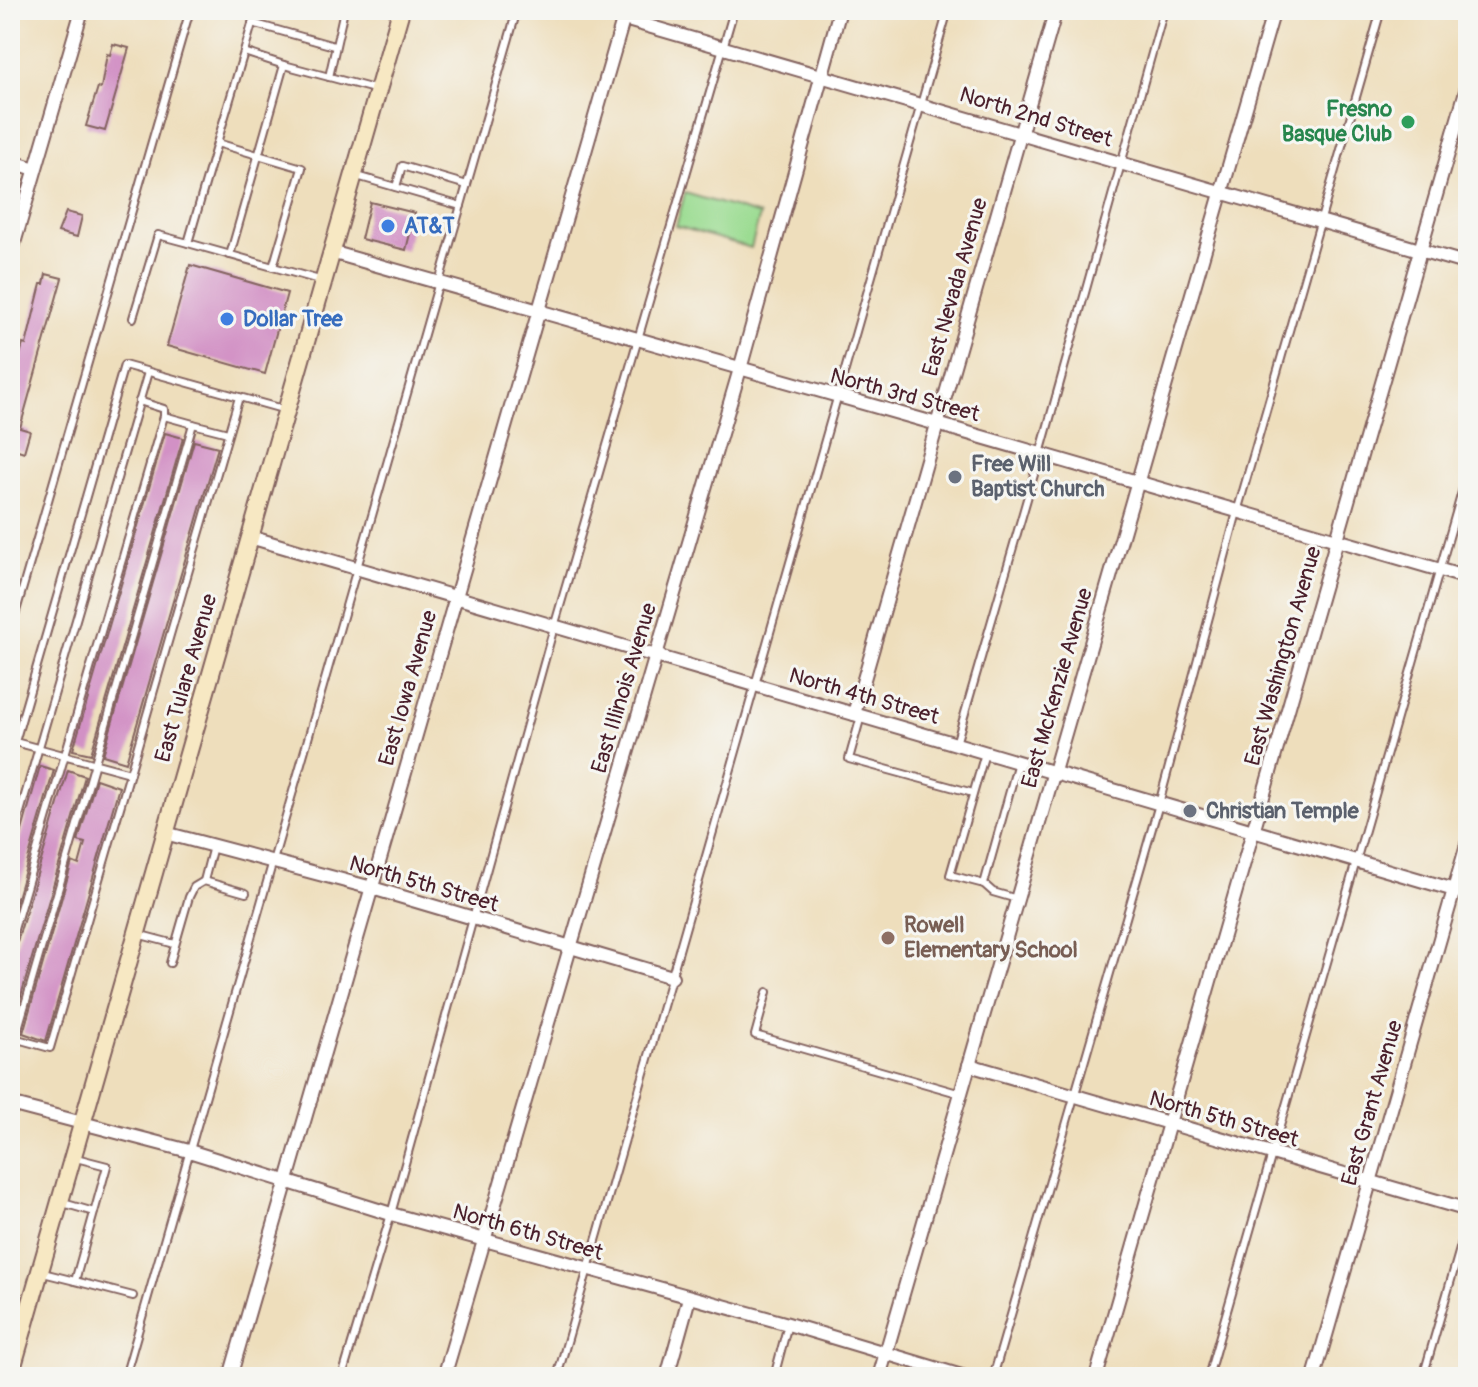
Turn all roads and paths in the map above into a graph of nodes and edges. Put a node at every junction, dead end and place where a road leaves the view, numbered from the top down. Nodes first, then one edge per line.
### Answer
1 (82, 10) edge
2 (190, 10) edge
3 (256, 10) edge
4 (344, 10) edge
5 (401, 10) edge
6 (517, 10) edge
7 (593, 10) edge
8 (734, 10) edge
9 (840, 10) edge
10 (948, 10) edge
11 (1056, 10) edge
12 (1164, 10) edge
13 (1274, 10) edge
14 (1381, 10) edge
15 (624, 14) edge
16 (252, 23) junction
17 (334, 46) junction
18 (723, 48) junction
19 (244, 52) junction
20 (284, 65) junction
21 (822, 75) junction
22 (329, 77) junction
23 (1468, 84) edge
24 (378, 90) junction
25 (922, 104) junction
26 (1021, 134) junction
27 (217, 143) junction
28 (259, 156) junction
29 (10, 161) edge
30 (1121, 163) junction
31 (35, 169) junction
32 (354, 175) junction
33 (467, 185) junction
34 (396, 187) junction
35 (1221, 192) junction
36 (461, 206) junction
37 (1320, 220) junction
38 (188, 243) junction
39 (1420, 250) junction
40 (331, 252) junction
41 (230, 255) junction
42 (10, 257) edge
43 (1468, 264) edge
44 (273, 267) junction
45 (323, 281) junction
46 (439, 283) junction
47 (539, 312) junction
48 (133, 318) dead end
49 (639, 341) junction
50 (740, 369) junction
51 (148, 372) junction
52 (239, 397) junction
53 (838, 398) junction
54 (139, 401) junction
55 (286, 410) junction
56 (164, 416) junction
57 (193, 424) junction
58 (937, 424) junction
59 (228, 433) junction
60 (1040, 454) junction
61 (1468, 471) edge
62 (1137, 483) junction
63 (1237, 512) junction
64 (250, 537) junction
65 (1337, 541) junction
66 (357, 569) junction
67 (1441, 571) junction
68 (1468, 578) edge
69 (455, 597) junction
70 (554, 627) junction
71 (10, 632) edge
72 (654, 656) junction
73 (754, 685) junction
74 (858, 715) junction
75 (956, 744) junction
76 (38, 748) junction
77 (985, 753) junction
78 (64, 755) junction
79 (1018, 762) junction
80 (94, 764) junction
81 (130, 773) junction
82 (1054, 773) junction
83 (973, 793) junction
84 (1159, 804) junction
85 (1253, 831) junction
86 (165, 833) junction
87 (1468, 841) edge
88 (213, 846) junction
89 (10, 847) edge
90 (1357, 862) junction
91 (272, 863) junction
92 (204, 881) junction
93 (984, 884) junction
94 (372, 888) junction
95 (1454, 890) junction
96 (246, 893) dead end
97 (1468, 894) edge
98 (1017, 899) junction
99 (474, 919) junction
100 (137, 934) junction
101 (10, 943) edge
102 (175, 944) junction
103 (568, 947) junction
104 (170, 963) dead end
105 (672, 977) junction
106 (767, 992) dead end
107 (13, 1038) edge
108 (969, 1065) junction
109 (961, 1094) junction
110 (1073, 1096) junction
111 (10, 1104) edge
112 (82, 1123) junction
113 (1169, 1123) junction
114 (189, 1151) junction
115 (1273, 1154) junction
116 (73, 1157) junction
117 (287, 1182) junction
118 (1370, 1182) junction
119 (60, 1202) junction
120 (1468, 1210) edge
121 (94, 1212) junction
122 (391, 1214) junction
123 (1468, 1221) edge
124 (483, 1240) junction
125 (587, 1270) junction
126 (40, 1272) junction
127 (75, 1281) junction
128 (133, 1296) dead end
129 (689, 1298) junction
130 (788, 1324) junction
131 (886, 1354) junction
132 (10, 1376) edge
133 (125, 1377) edge
134 (230, 1377) edge
135 (342, 1377) edge
136 (444, 1377) edge
137 (557, 1377) edge
138 (667, 1377) edge
139 (774, 1377) edge
140 (879, 1377) edge
141 (965, 1377) edge
142 (993, 1377) edge
143 (1096, 1377) edge
144 (1208, 1377) edge
145 (1314, 1377) edge
146 (1423, 1377) edge

1 - 31 street
2 - 71 lane
3 - 16 lane
4 - 17 lane
5 - 24 main road, East Tulare Avenue
6 - 33 lane
7 - 15 street, North 2nd Street
8 - 18 lane
9 - 21 street, East Illinois Avenue
10 - 25 lane
11 - 26 street, East Nevada Avenue
12 - 30 lane
13 - 35 street, East McKenzie Avenue
14 - 37 lane
15 - 18 street, North 2nd Street
15 - 47 street, East Iowa Avenue
16 - 17 lane
16 - 19 lane
17 - 22 lane
18 - 21 street, North 2nd Street
18 - 49 lane
19 - 20 lane
19 - 27 lane
20 - 22 lane
20 - 28 lane
21 - 25 street, North 2nd Street
21 - 50 street, East Illinois Avenue
22 - 24 lane
23 - 39 street, East Washington Avenue
24 - 32 main road, East Tulare Avenue
25 - 26 street, North 2nd Street
25 - 53 lane
26 - 30 street, North 2nd Street
26 - 58 street, East Nevada Avenue
27 - 28 lane
27 - 38 lane
28 - 41 lane
28 - 44 lane
29 - 31 street
30 - 35 street, North 2nd Street
30 - 60 lane
31 - 42 street
32 - 34 lane
32 - 40 main road, East Tulare Avenue
33 - 34 lane
33 - 36 lane
34 - 36 lane
35 - 37 street, North 2nd Street
35 - 62 street, East McKenzie Avenue
36 - 46 lane
37 - 39 street, North 2nd Street
37 - 63 lane
38 - 41 lane
38 - 48 lane
39 - 43 street, North 2nd Street
39 - 65 street, East Washington Avenue
40 - 45 main road, East Tulare Avenue
40 - 46 street, North 3rd Street
41 - 44 lane
44 - 45 lane
45 - 55 main road, East Tulare Avenue
46 - 47 street, North 3rd Street
46 - 66 lane
47 - 49 street, North 3rd Street
47 - 69 street, East Iowa Avenue
49 - 50 street, North 3rd Street
49 - 70 lane
50 - 53 street, North 3rd Street
50 - 72 street, East Illinois Avenue
51 - 52 lane
51 - 54 lane
51 - 76 lane
52 - 55 lane
52 - 59 lane
53 - 58 street, North 3rd Street
53 - 73 lane
54 - 56 lane
54 - 76 lane
55 - 64 main road, East Tulare Avenue
56 - 57 lane
56 - 78 lane
57 - 59 lane
57 - 80 lane
58 - 60 street, North 3rd Street
58 - 74 street, East Nevada Avenue
59 - 81 lane
60 - 62 street, North 3rd Street
60 - 75 lane
61 - 67 lane
62 - 63 street, North 3rd Street
62 - 82 street, East McKenzie Avenue
63 - 65 street, North 3rd Street
63 - 84 lane
64 - 66 street, North 4th Street
64 - 86 main road, East Tulare Avenue
65 - 67 street, North 3rd Street
65 - 85 street, East Washington Avenue
66 - 69 street, North 4th Street
66 - 91 lane
67 - 68 street, North 3rd Street
67 - 90 lane
69 - 70 street, North 4th Street
69 - 94 street, East Iowa Avenue
70 - 72 street, North 4th Street
70 - 99 lane
72 - 73 street, North 4th Street
72 - 103 street, East Illinois Avenue
73 - 74 street, North 4th Street
73 - 105 lane
74 - 75 street, North 4th Street
74 - 83 lane
75 - 77 street, North 4th Street
76 - 78 lane
76 - 89 lane
77 - 79 street, North 4th Street
77 - 83 lane
78 - 80 lane
78 - 101 lane
79 - 82 street, North 4th Street
79 - 93 lane
80 - 81 lane
80 - 107 lane
81 - 107 lane
82 - 84 street, North 4th Street
82 - 98 street, East McKenzie Avenue
83 - 93 lane
84 - 85 street, North 4th Street
84 - 110 lane
85 - 90 street, North 4th Street
85 - 113 street, East Washington Avenue
86 - 88 street, North 5th Street
86 - 100 main road, East Tulare Avenue
87 - 95 street, East Grant Avenue
88 - 91 street, North 5th Street
88 - 92 lane
90 - 95 street, North 4th Street
90 - 115 lane
91 - 94 street, North 5th Street
91 - 114 lane
92 - 96 lane
92 - 102 lane
93 - 98 lane
94 - 99 street, North 5th Street
94 - 117 street, East Iowa Avenue
95 - 97 street, North 4th Street
95 - 118 street, East Grant Avenue
98 - 108 street, East McKenzie Avenue
99 - 103 street, North 5th Street
99 - 122 lane
100 - 102 lane
100 - 112 main road, East Tulare Avenue
102 - 104 lane
103 - 105 street, North 5th Street
103 - 124 street, East Illinois Avenue
105 - 125 lane
106 - 109 lane
108 - 109 street, East McKenzie Avenue
108 - 110 street, North 5th Street
109 - 131 street, East McKenzie Avenue
110 - 113 street, North 5th Street
110 - 142 lane
111 - 112 street, North 6th Street
112 - 114 street, North 6th Street
112 - 116 main road, East Tulare Avenue
113 - 115 street, North 5th Street
113 - 143 street, East Washington Avenue
114 - 117 street, North 6th Street
114 - 133 lane
115 - 118 street, North 5th Street
115 - 144 lane
116 - 119 main road, East Tulare Avenue
116 - 121 lane
117 - 122 street, North 6th Street
117 - 134 street, East Iowa Avenue
118 - 120 street, North 5th Street
118 - 145 street, East Grant Avenue
119 - 121 lane
119 - 126 main road, East Tulare Avenue
121 - 127 lane
122 - 124 street, North 6th Street
122 - 135 lane
123 - 146 lane
124 - 125 street, North 6th Street
124 - 136 street, East Illinois Avenue
125 - 129 street, North 6th Street
125 - 137 lane
126 - 127 lane
126 - 132 main road, East Tulare Avenue
127 - 128 lane
129 - 130 street, North 6th Street
129 - 138 street
130 - 131 street, North 6th Street
130 - 139 lane
131 - 140 street, East McKenzie Avenue
131 - 141 street, North 6th Street

